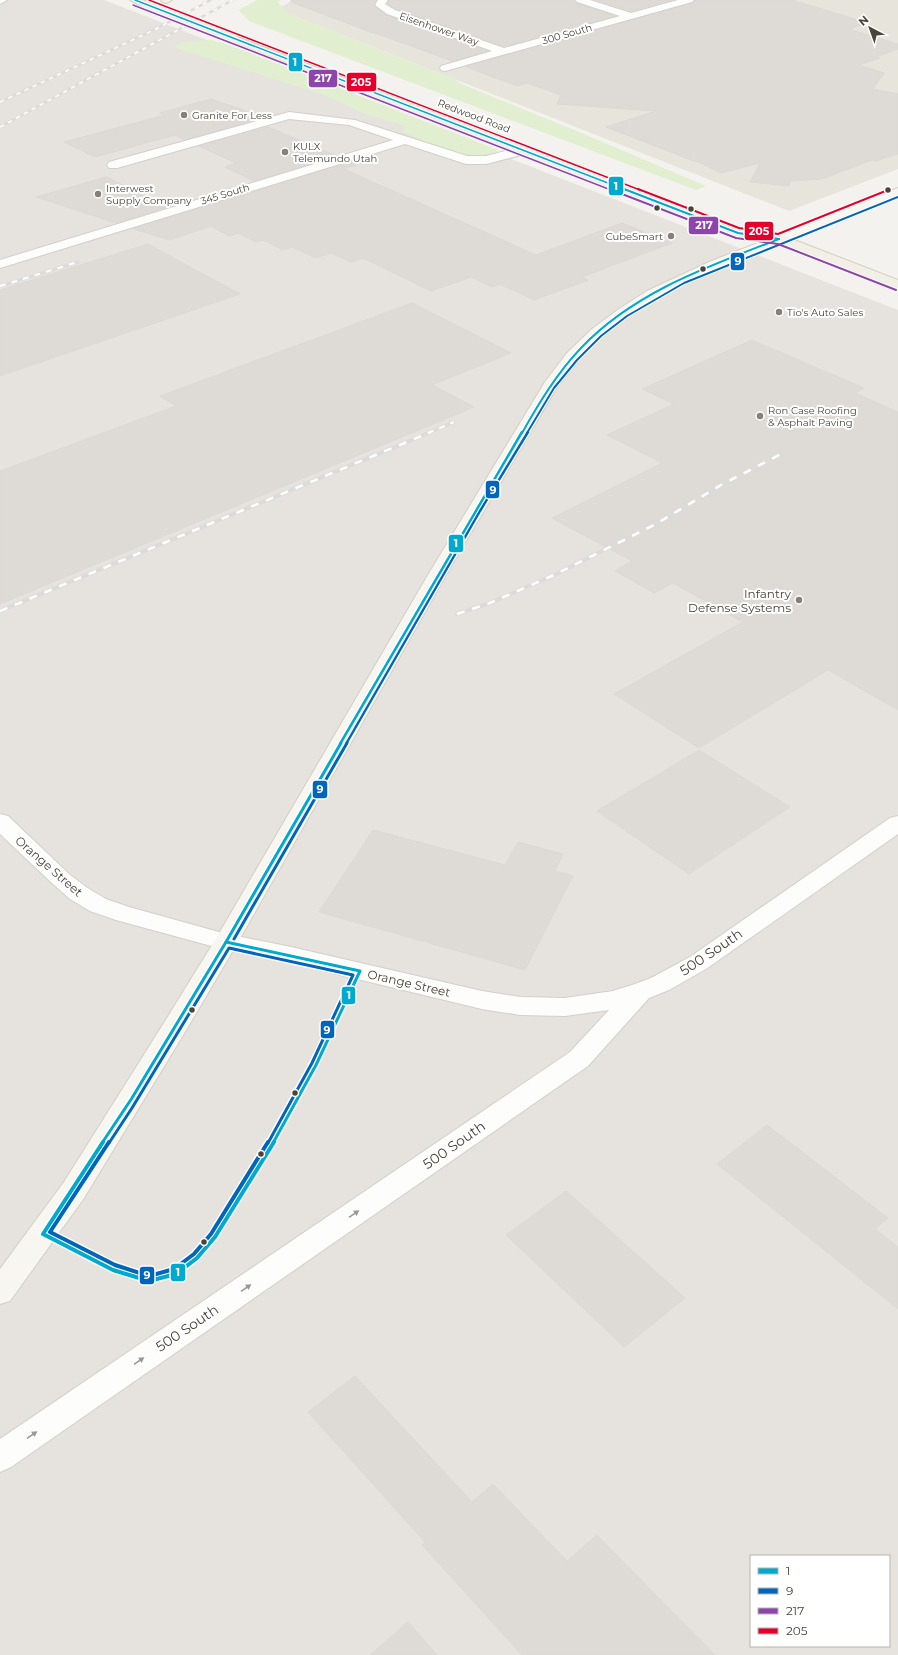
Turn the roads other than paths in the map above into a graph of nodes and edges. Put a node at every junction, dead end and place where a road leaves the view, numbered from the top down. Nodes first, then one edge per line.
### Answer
1 (135, 0) edge
2 (166, 0) edge
3 (383, 0) edge
4 (580, 0) edge
5 (689, 0) edge
6 (631, 16) junction
7 (504, 52) junction
8 (445, 68) dead end
9 (404, 140) junction
10 (525, 150) junction
11 (113, 164) dead end
12 (898, 192) edge
13 (779, 239) junction
14 (0, 264) edge
15 (898, 285) edge
16 (0, 821) edge
17 (898, 823) edge
18 (226, 942) junction
19 (640, 992) junction
20 (0, 1292) edge
21 (0, 1457) edge

1 - 10 main road, Redwood Road, bridge
2 - 13 main road, Redwood Road
3 - 7 street, Eisenhower Way
4 - 6 street
5 - 6 street, 300 South
6 - 7 street, 300 South
7 - 8 street, 300 South
9 - 10 street
9 - 11 street
9 - 14 street, 345 South
10 - 13 main road, Redwood Road
12 - 13 street
13 - 15 main road, Redwood Road
13 - 18 street
16 - 18 street, Orange Street
17 - 19 street, 500 South
18 - 19 street, Orange Street
18 - 20 street
21 -> 19 street, 500 South

